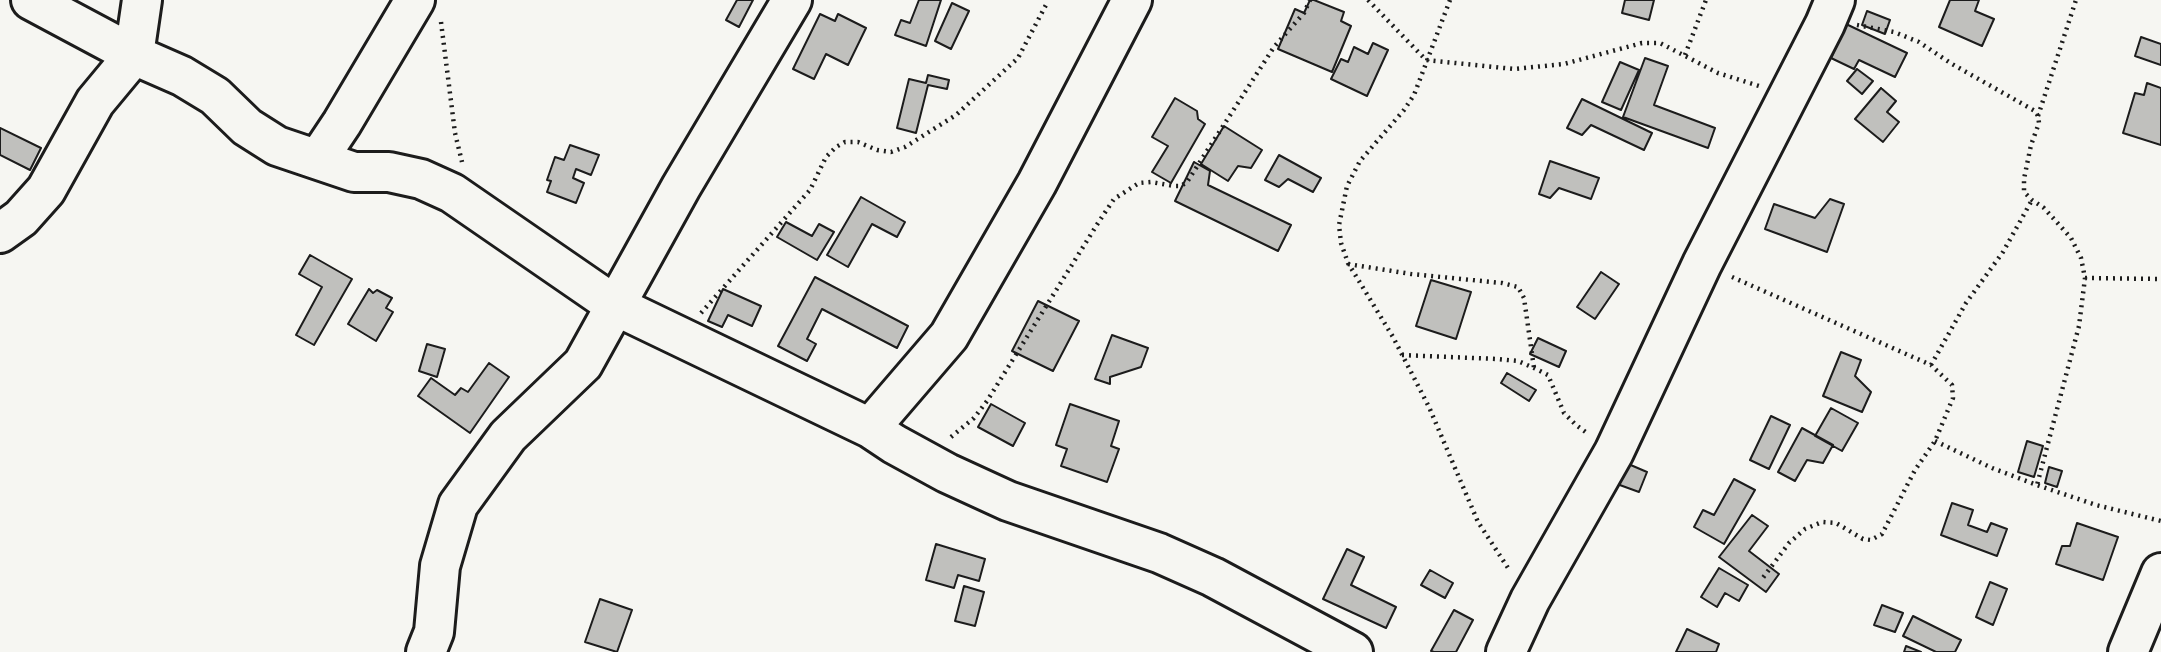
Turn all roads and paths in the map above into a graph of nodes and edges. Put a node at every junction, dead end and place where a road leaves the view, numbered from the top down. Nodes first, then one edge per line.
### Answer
1 (31, 0) edge
2 (142, 0) edge
3 (792, 0) edge
4 (1132, 0) edge
5 (1310, 0) edge
6 (1368, 0) edge
7 (1450, 0) edge
8 (1706, 0) edge
9 (2076, 0) edge
10 (1047, 3) dead end
11 (428, 6) edge
12 (1830, 12) edge
13 (134, 55) junction
14 (1685, 55) junction
15 (1426, 60) junction
16 (1791, 90) junction
17 (2038, 116) junction
18 (318, 159) junction
19 (467, 172) dead end
20 (2032, 200) junction
21 (0, 233) edge
22 (1348, 264) junction
23 (1702, 264) junction
24 (2085, 278) junction
25 (2161, 279) edge
26 (616, 306) junction
27 (682, 338) junction
28 (1401, 355) junction
29 (1931, 365) junction
30 (1534, 368) junction
31 (870, 428) junction
32 (942, 440) dead end
33 (1935, 441) junction
34 (1614, 452) junction
35 (2037, 485) junction
36 (2161, 521) edge
37 (2161, 573) edge
38 (1762, 579) dead end
39 (1530, 600) junction
40 (426, 652) edge
41 (1353, 652) edge
42 (1506, 652) edge
43 (2128, 652) edge

1 - 13 street
2 - 13 street
3 - 26 street
4 - 31 street
5 - 32 path
6 - 15 path
7 - 15 path
8 - 14 path
9 - 17 path
10 - 27 path
11 - 18 street
11 - 19 path
12 - 16 street
12 - 17 path
13 - 18 street
13 - 21 street
14 - 15 path
14 - 16 path
15 - 22 path
16 - 23 street
17 - 20 path
18 - 26 street
20 - 24 path
20 - 29 path
22 - 28 path
22 - 30 path
23 - 29 path
23 - 34 street
24 - 25 path
24 - 35 path
26 - 27 street
26 - 40 street
27 - 31 street
28 - 30 path
28 - 39 path
29 - 33 path
30 - 34 path
31 - 41 street
33 - 35 path
33 - 38 path
34 - 39 street
35 - 36 path
37 - 43 street
39 - 42 street

